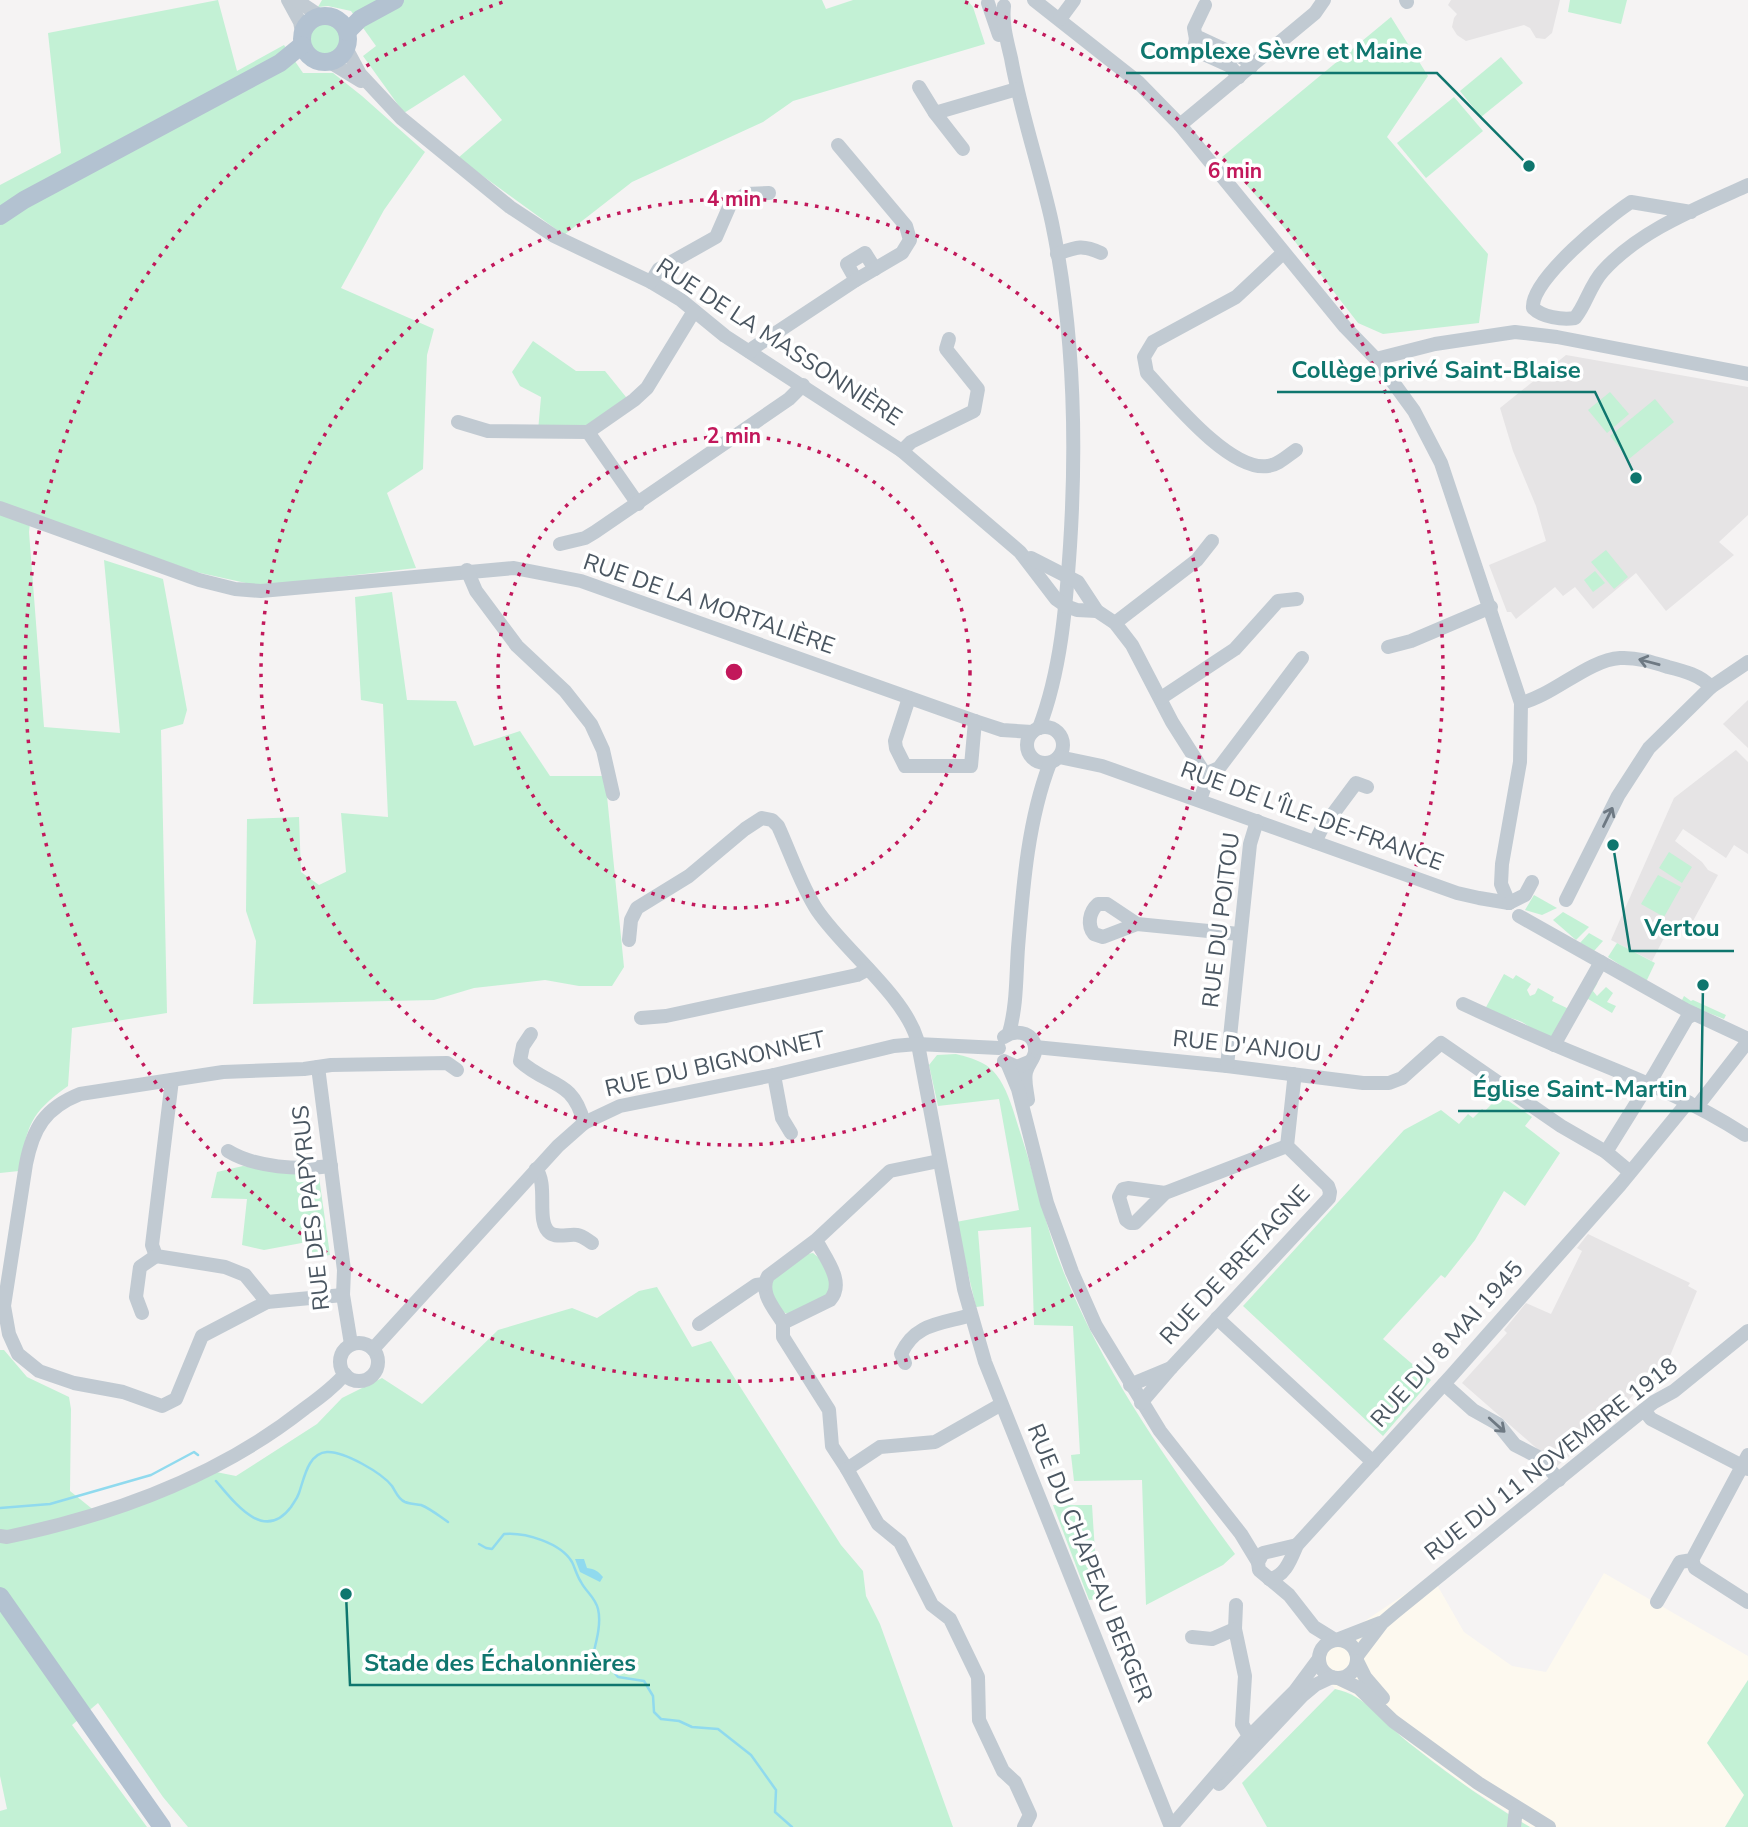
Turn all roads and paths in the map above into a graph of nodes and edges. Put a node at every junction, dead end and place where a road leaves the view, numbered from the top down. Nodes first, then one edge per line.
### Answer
1 (288, 0) edge
2 (296, 0) edge
3 (395, 0) edge
4 (1034, 0) edge
5 (1074, 0) edge
6 (1325, 0) edge
7 (986, 2) edge
8 (1007, 3) edge
9 (1205, 5) dead end
10 (320, 16) junction
11 (1060, 19) junction
12 (344, 34) junction
13 (1196, 39) junction
14 (305, 44) junction
15 (330, 62) junction
16 (1251, 66) junction
17 (1012, 72) junction
18 (1239, 76) junction
19 (369, 86) junction
20 (919, 87) dead end
21 (1017, 89) junction
22 (935, 113) junction
23 (1180, 125) junction
24 (838, 145) dead end
25 (963, 149) dead end
26 (1748, 185) edge
27 (769, 193) dead end
28 (1691, 212) junction
29 (0, 216) edge
30 (1101, 253) dead end
31 (1283, 253) junction
32 (1057, 254) junction
33 (651, 282) junction
34 (694, 311) junction
35 (949, 339) dead end
36 (750, 352) junction
37 (1376, 359) junction
38 (1748, 374) edge
39 (803, 385) junction
40 (458, 422) dead end
41 (588, 432) junction
42 (1296, 450) dead end
43 (902, 451) junction
44 (638, 504) junction
45 (0, 508) edge
46 (1212, 541) dead end
47 (560, 544) dead end
48 (1020, 552) junction
49 (467, 570) junction
50 (1068, 576) junction
51 (1297, 599) dead end
52 (1066, 606) junction
53 (1491, 607) junction
54 (1097, 611) junction
55 (1115, 623) junction
56 (1388, 647) dead end
57 (1302, 658) dead end
58 (1748, 662) edge
59 (1711, 687) junction
60 (1051, 688) junction
61 (909, 698) junction
62 (1161, 698) junction
63 (1521, 703) junction
64 (975, 721) junction
65 (1002, 730) junction
66 (1035, 730) junction
67 (1054, 730) junction
68 (1063, 742) junction
69 (1030, 753) junction
70 (1054, 760) junction
71 (1102, 766) junction
72 (1205, 774) junction
73 (1367, 787) dead end
74 (613, 794) dead end
75 (1200, 800) junction
76 (1036, 806) junction
77 (1257, 821) junction
78 (1315, 842) junction
79 (1532, 882) dead end
80 (1566, 900) dead end
81 (1509, 903) junction
82 (1519, 916) dead end
83 (1137, 924) dead end
84 (1239, 934) junction
85 (629, 940) dead end
86 (1601, 961) junction
87 (868, 969) junction
88 (1017, 985) junction
89 (1463, 1004) dead end
90 (1694, 1014) junction
91 (641, 1018) dead end
92 (1009, 1033) junction
93 (1025, 1033) junction
94 (530, 1034) dead end
95 (1746, 1037) edge
96 (917, 1044) junction
97 (1554, 1045) junction
98 (1035, 1047) junction
99 (999, 1048) junction
100 (1029, 1062) junction
101 (1008, 1065) junction
102 (1227, 1066) junction
103 (318, 1067) junction
104 (457, 1070) dead end
105 (1293, 1074) junction
106 (774, 1075) junction
107 (172, 1080) junction
108 (1650, 1083) junction
109 (1694, 1103) junction
110 (584, 1123) junction
111 (791, 1133) dead end
112 (1030, 1133) junction
113 (1747, 1133) edge
114 (1287, 1146) junction
115 (228, 1151) dead end
116 (1606, 1152) junction
117 (939, 1161) junction
118 (331, 1166) junction
119 (536, 1169) junction
120 (1630, 1172) junction
121 (1165, 1193) dead end
122 (816, 1240) junction
123 (592, 1243) dead end
124 (156, 1256) junction
125 (764, 1284) junction
126 (343, 1295) junction
127 (267, 1302) junction
128 (142, 1313) dead end
129 (971, 1315) junction
130 (1217, 1318) junction
131 (783, 1323) junction
132 (699, 1324) dead end
133 (1748, 1331) edge
134 (351, 1344) junction
135 (373, 1349) junction
136 (905, 1363) dead end
137 (1171, 1368) junction
138 (345, 1374) junction
139 (1444, 1384) junction
140 (1130, 1385) junction
141 (1141, 1403) junction
142 (1000, 1405) junction
143 (1644, 1410) junction
144 (1373, 1462) junction
145 (1746, 1463) edge
146 (847, 1469) junction
147 (1559, 1480) junction
148 (0, 1536) edge
149 (1297, 1545) junction
150 (1265, 1554) junction
151 (1692, 1560) junction
152 (1285, 1569) junction
153 (1269, 1578) junction
154 (1289, 1595) junction
155 (0, 1596) edge
156 (1657, 1602) dead end
157 (1748, 1602) edge
158 (1236, 1605) dead end
159 (1382, 1623) junction
160 (1314, 1627) junction
161 (1235, 1629) junction
162 (1192, 1637) dead end
163 (1337, 1639) junction
164 (1319, 1655) junction
165 (1357, 1658) junction
166 (1335, 1678) junction
167 (1249, 1736) junction
168 (1421, 1741) junction
169 (1516, 1808) junction
170 (162, 1827) edge
171 (1024, 1827) edge
172 (1171, 1827) edge
173 (1181, 1827) edge
174 (1514, 1827) edge
175 (1549, 1827) edge

1 - 14 street
2 - 10 street
3 - 12 main road
4 - 11 street
5 - 11 street
6 - 16 street
7 - 8 street
7 - 17 street
8 - 17 street
9 - 13 street
10 - 12 main road
10 - 14 main road
11 - 23 street
12 - 15 main road
12 - 19 street, RUE DE LA MASSONNIÈRE
13 - 16 street
13 - 18 street
14 - 15 main road
14 - 29 main road
15 - 19 street, RUE DE LA MASSONNIÈRE
16 - 18 street
17 - 21 street
18 - 23 street
19 - 33 street, RUE DE LA MASSONNIÈRE
20 - 22 street
21 - 22 street
21 - 32 street
22 - 25 street
23 - 31 street
24 - 36 street
26 - 28 street
27 - 33 street
28 - 28 street
30 - 32 street
31 - 37 street
31 - 42 street
32 - 50 street
33 - 34 street, RUE DE LA MASSONNIÈRE
34 - 36 street, RUE DE LA MASSONNIÈRE
34 - 41 street
35 - 43 street
36 - 39 street, RUE DE LA MASSONNIÈRE
37 - 38 street
37 - 53 street
39 - 43 street, RUE DE LA MASSONNIÈRE
39 - 44 street
40 - 41 street
41 - 44 street
43 - 48 street, RUE DE LA MASSONNIÈRE
44 - 47 street
45 - 49 street, RUE DE LA MORTALIÈRE
46 - 55 street
48 - 50 street, RUE DE LA MASSONNIÈRE
48 - 52 street, RUE DE LA MASSONNIÈRE
49 - 61 street, RUE DE LA MORTALIÈRE
49 - 74 street
50 - 52 street
50 - 54 street
51 - 62 street
52 - 54 street
52 - 60 street
53 - 56 street
53 - 63 street
54 - 55 street
55 - 62 street
57 - 72 street
58 - 59 street
59 -> 63 street
80 -> 59 street
60 - 66 street
60 - 67 street
61 - 64 street, RUE DE LA MORTALIÈRE
61 - 64 street
62 - 72 street
63 - 81 street
64 - 65 street, RUE DE LA MORTALIÈRE
65 - 66 street, RUE DE LA MORTALIÈRE
65 - 69 street, RUE DE LA MORTALIÈRE
66 - 67 street
66 - 69 street
67 - 68 street
68 - 70 street
68 - 71 street, RUE DE L'ÎLE-DE-FRANCE
69 - 70 street
69 - 76 street
70 - 71 street, RUE DE L'ÎLE-DE-FRANCE
70 - 76 street
71 - 75 street, RUE DE L'ÎLE-DE-FRANCE
72 - 75 street
73 - 78 street
75 - 77 street, RUE DE L'ÎLE-DE-FRANCE
76 - 88 street
77 - 78 street, RUE DE L'ÎLE-DE-FRANCE
77 - 84 street, RUE DU POITOU
78 - 81 street, RUE DE L'ÎLE-DE-FRANCE
79 - 81 street
82 - 86 street
83 - 84 street
84 - 102 street, RUE DU POITOU
85 - 87 street, RUE DU CHAPEAU BERGER
86 - 90 street
86 - 97 street
87 - 91 street
87 - 96 street, RUE DU CHAPEAU BERGER
88 - 92 street
88 - 93 street
89 - 97 street
90 - 95 street
90 - 108 street
92 - 93 street
92 - 99 street
93 - 98 street
94 - 110 street
95 - 109 street, RUE DU 8 MAI 1945
96 - 99 street, RUE DU BIGNONNET
96 - 106 street, RUE DU BIGNONNET
96 - 117 street, RUE DU CHAPEAU BERGER
97 - 108 street
98 - 100 street
98 - 102 street, RUE D'ANJOU
99 - 101 street
100 - 101 street
100 - 112 street
101 - 112 street
102 - 105 street, RUE D'ANJOU
103 - 104 street
103 - 107 street
103 - 118 street, RUE DES PAPYRUS
105 - 114 street
105 - 116 street, RUE D'ANJOU
106 - 110 street, RUE DU BIGNONNET
106 - 111 street
107 - 124 street
107 - 127 street
108 - 109 street
108 - 116 street
109 - 113 street
109 - 120 street, RUE DU 8 MAI 1945
110 - 119 street, RUE DU BIGNONNET
112 - 140 street
114 - 121 street
114 - 130 street, RUE DE BRETAGNE
115 - 118 street
116 - 120 street
117 - 122 street
117 - 129 street, RUE DU CHAPEAU BERGER
118 - 126 street, RUE DES PAPYRUS
119 - 123 street
119 - 135 street, RUE DU BIGNONNET
120 - 139 street, RUE DU 8 MAI 1945
122 - 125 street
122 - 131 street
124 - 127 street
124 - 128 street
125 - 131 street
125 - 132 street
126 - 127 street
126 - 134 street, RUE DES PAPYRUS
129 - 136 street
129 - 142 street, RUE DU CHAPEAU BERGER
130 - 137 street, RUE DE BRETAGNE
130 - 144 street
131 - 146 street
133 - 143 street, RUE DU 11 NOVEMBRE 1918
134 - 135 street
134 - 138 street
135 - 138 street
137 - 140 street, RUE DE BRETAGNE
137 - 141 street, RUE DE BRETAGNE
138 - 148 street
139 - 144 street, RUE DU 8 MAI 1945
139 -> 147 street
140 - 141 street
141 - 150 street
142 - 146 street
142 - 172 street, RUE DU CHAPEAU BERGER
143 - 145 street
143 - 147 street, RUE DU 11 NOVEMBRE 1918
144 - 149 street, RUE DU 8 MAI 1945
145 - 151 street
146 - 171 street
147 - 159 street, RUE DU 11 NOVEMBRE 1918
149 - 150 street
149 - 152 street, RUE DU 8 MAI 1945
150 - 152 street
150 - 153 street
151 - 156 street
151 - 157 street
152 - 153 street
152 - 154 street
153 - 154 street
154 - 160 street
155 - 170 main road
158 - 161 street
159 - 163 street, RUE DU 11 NOVEMBRE 1918
159 - 165 street, RUE DU 11 NOVEMBRE 1918
160 - 163 street
160 - 164 street
161 - 162 street
161 - 167 street
163 - 164 street
163 - 165 street
164 - 166 street
164 - 167 street
165 - 166 street
165 - 168 street
166 - 168 street
166 - 173 street
167 - 172 street
168 - 169 street
169 - 174 street
169 - 175 street

